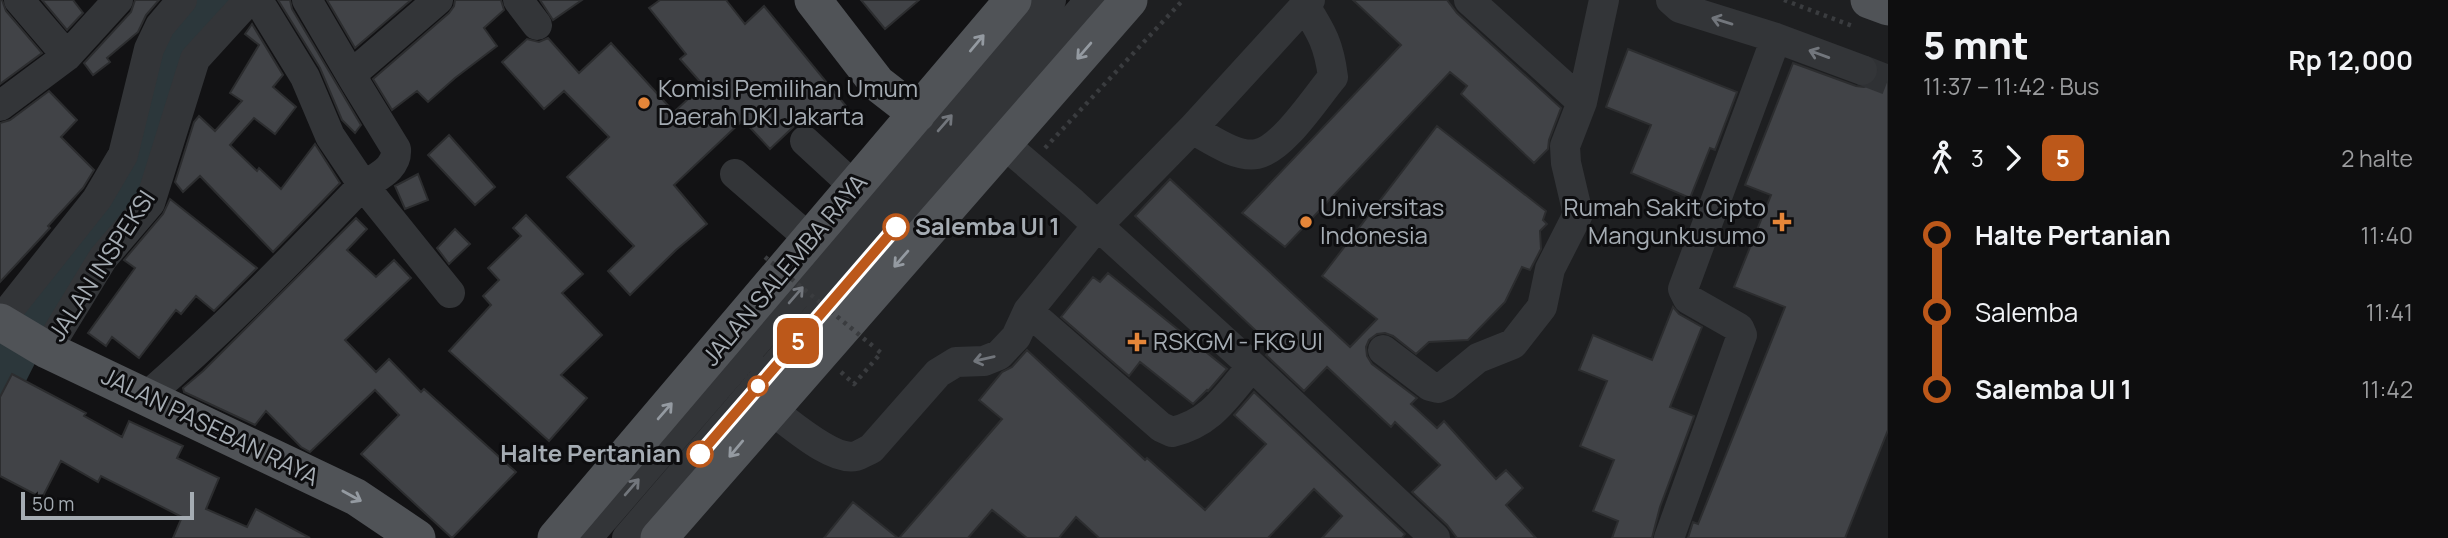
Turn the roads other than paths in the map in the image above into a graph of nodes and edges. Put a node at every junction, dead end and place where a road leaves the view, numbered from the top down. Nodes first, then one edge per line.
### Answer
1 (19, 0) edge
2 (118, 0) edge
3 (182, 0) edge
4 (249, 0) edge
5 (255, 0) edge
6 (307, 0) edge
7 (438, 0) edge
8 (518, 0) edge
9 (813, 0) edge
10 (1013, 0) edge
11 (1051, 0) edge
12 (1090, 0) edge
13 (1129, 0) edge
14 (1469, 0) edge
15 (1604, 0) edge
16 (1671, 0) edge
17 (1307, 3) edge
18 (537, 25) dead end
19 (1776, 38) junction
20 (67, 56) junction
21 (1862, 70) tunnel mouth
22 (355, 82) junction
23 (2, 100) edge
24 (1582, 103) junction
25 (917, 114) junction
26 (1192, 129) junction
27 (805, 141) dead end
28 (1016, 154) junction
29 (735, 174) dead end
30 (362, 185) junction
31 (856, 188) junction
32 (1097, 226) junction
33 (811, 240) junction
34 (450, 293) dead end
35 (1028, 312) junction
36 (18, 332) edge
37 (1383, 350) dead end
38 (1252, 366) junction
39 (147, 396) junction
40 (770, 408) junction
41 (417, 538) edge
42 (556, 538) edge
43 (587, 538) edge
44 (627, 538) edge
45 (659, 538) edge
46 (1435, 538) edge
47 (1669, 538) edge

1 - 20 street
2 - 20 street
3 - 36 street, JALAN INSPEKSI
4 - 36 street, JALAN INSPEKSI
5 - 30 street
6 - 22 street
7 - 22 street
8 - 18 street
9 - 25 main road
25 -> 10 main road, JALAN SALEMBA RAYA
43 -> 11 street
12 - 44 street
13 -> 28 main road
14 - 24 street
15 - 24 street
19 -> 16 street
17 - 26 street
17 - 26 street
21 -> 19 street
19 - 47 street
20 - 23 street
22 - 30 street
24 - 37 street
25 - 31 main road, JALAN SALEMBA RAYA
26 - 32 street
27 - 31 street
28 - 32 street
28 -> 40 main road
29 - 33 street
30 - 34 street
30 - 39 street
31 - 33 main road, JALAN SALEMBA RAYA
32 - 35 street
32 - 38 street
42 -> 33 main road, JALAN SALEMBA RAYA
35 - 38 street
35 -> 40 street
36 - 39 main road, JALAN PASEBAN RAYA
38 - 46 street
39 -> 41 main road, JALAN PASEBAN RAYA
40 -> 45 main road

